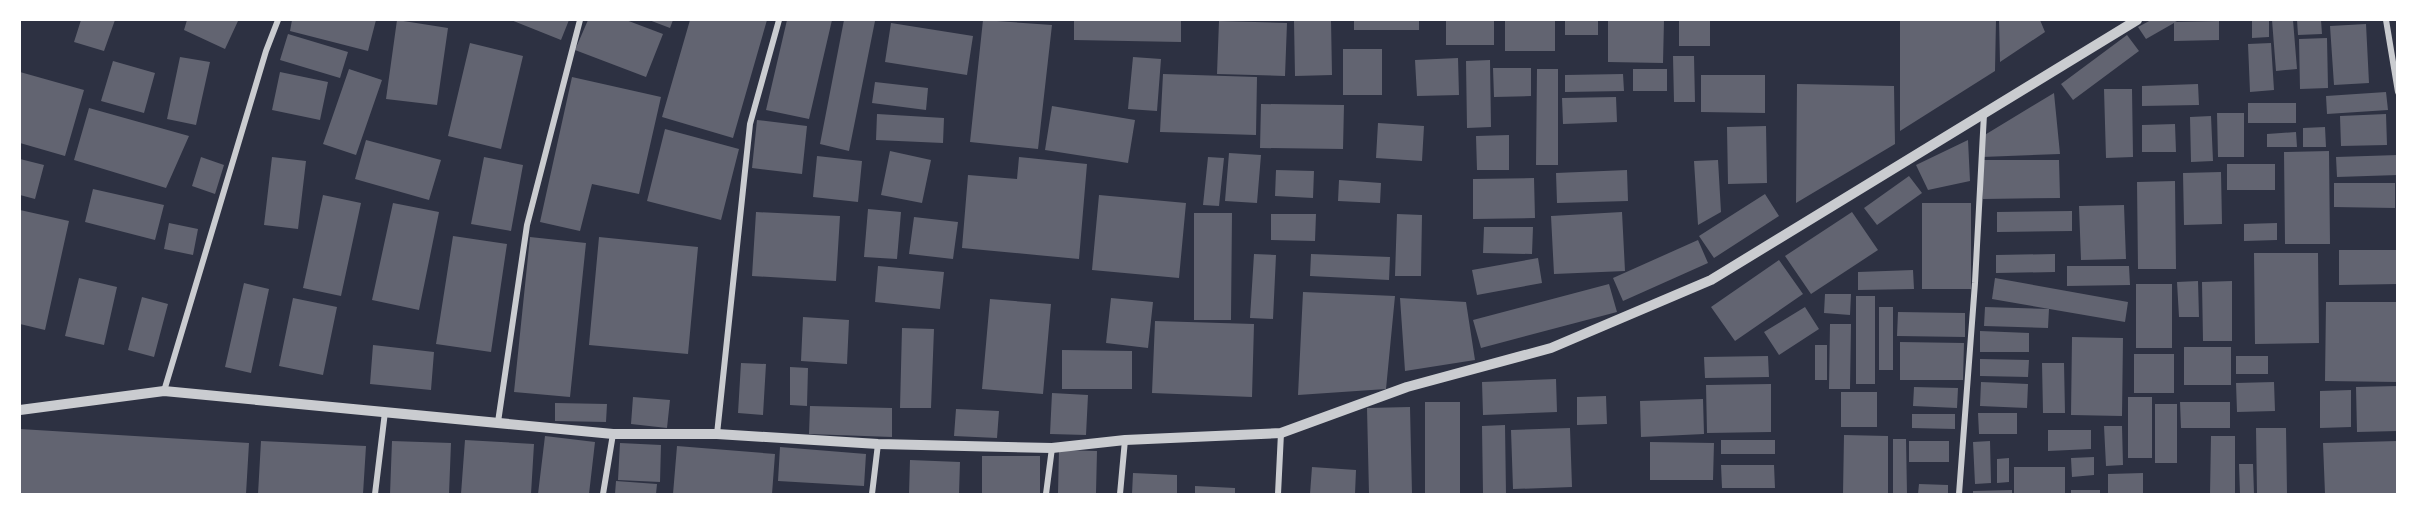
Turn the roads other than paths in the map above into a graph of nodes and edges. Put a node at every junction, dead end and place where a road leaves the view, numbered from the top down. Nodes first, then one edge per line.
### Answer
1 (278, 20) edge
2 (580, 20) edge
3 (779, 20) edge
4 (2137, 20) edge
5 (2386, 20) edge
6 (2397, 92) edge
7 (1984, 114) junction
8 (164, 391) junction
9 (20, 410) edge
10 (385, 412) junction
11 (498, 422) junction
12 (1281, 433) junction
13 (613, 434) junction
14 (717, 434) junction
15 (1125, 440) junction
16 (878, 444) junction
17 (1052, 448) junction
18 (375, 495) edge
19 (603, 495) edge
20 (872, 495) edge
21 (1046, 495) edge
22 (1120, 495) edge
23 (1278, 495) edge
24 (1959, 495) edge

1 - 8 street
2 - 11 street
3 - 14 street
4 - 7 street
5 - 6 street
7 - 12 street
7 - 24 street
8 - 9 street
8 - 10 street
10 - 11 street
10 - 18 street
11 - 13 street
12 - 15 street
12 - 23 street
13 - 14 street
13 - 19 street
14 - 16 street
15 - 17 street
15 - 22 street
16 - 17 street
16 - 20 street
17 - 21 street

